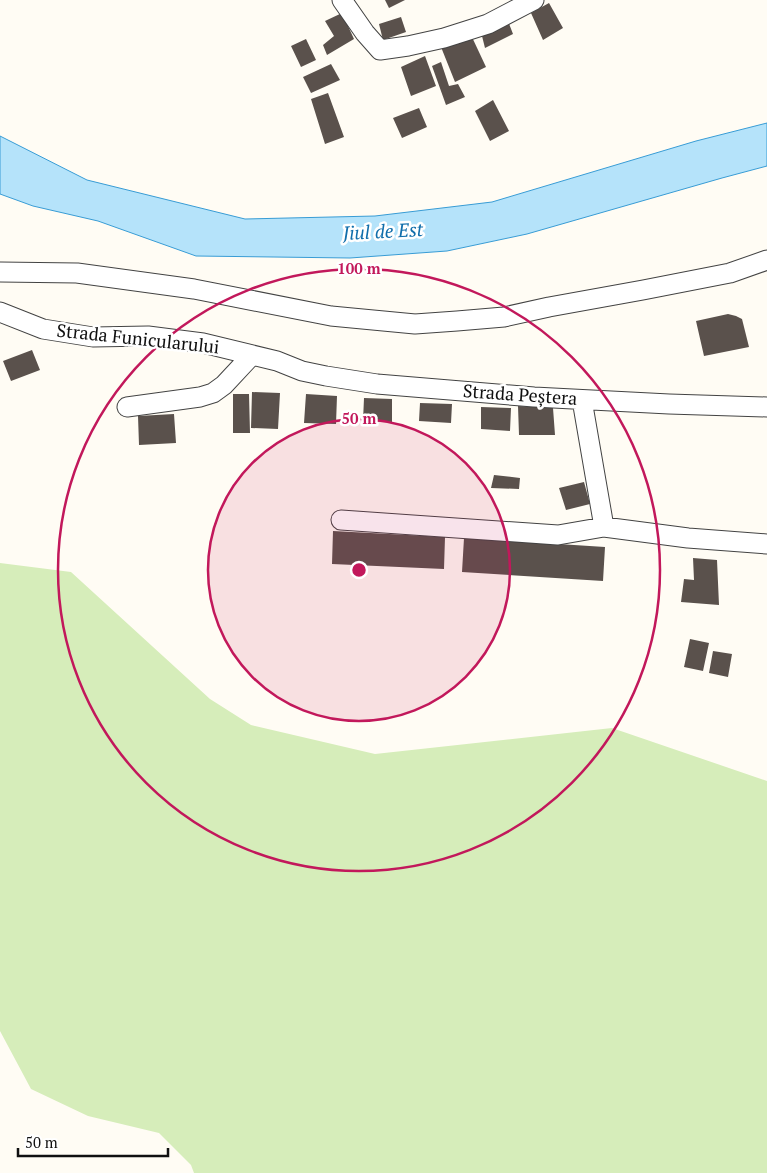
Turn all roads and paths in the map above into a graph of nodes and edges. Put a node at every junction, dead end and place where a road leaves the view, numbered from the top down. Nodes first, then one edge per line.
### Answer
1 (342, 0) edge
2 (534, 0) edge
3 (767, 260) edge
4 (0, 272) edge
5 (0, 312) edge
6 (252, 355) junction
7 (277, 361) joint
8 (582, 400) junction
9 (127, 407) dead end
10 (767, 407) edge
11 (341, 520) dead end
12 (604, 527) junction
13 (767, 544) edge

1 - 2 street
3 - 4 street
5 - 6 street, Strada Funicularului
6 - 7 street, Strada Funicularului
6 - 9 street
7 - 8 street, Strada Peștera
8 - 10 street, Strada Peștera
8 - 12 street
11 - 12 street
12 - 13 street

